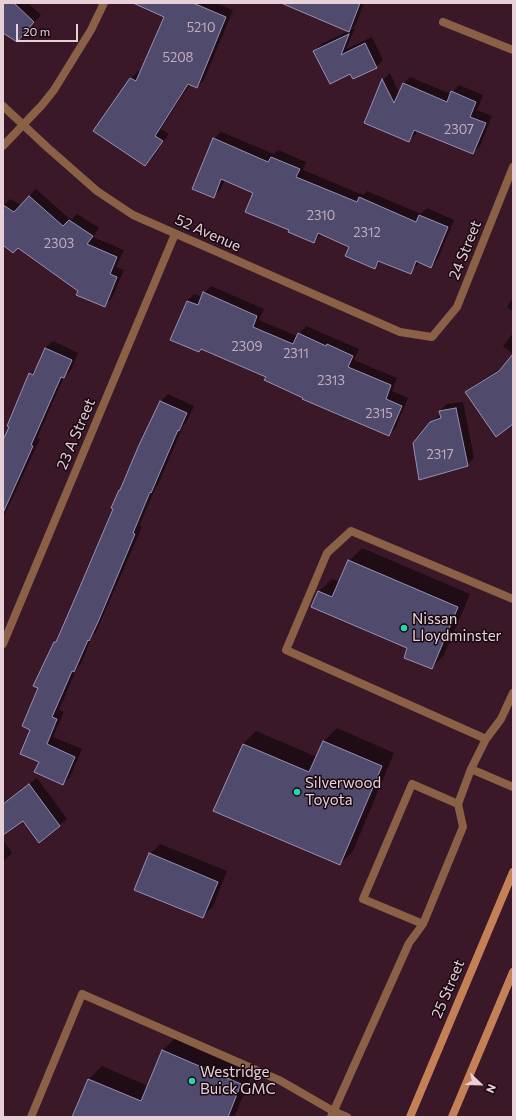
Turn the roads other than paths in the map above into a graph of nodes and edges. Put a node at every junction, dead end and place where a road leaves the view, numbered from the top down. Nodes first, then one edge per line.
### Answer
1 (104, 3) edge
2 (443, 22) dead end
3 (513, 50) edge
4 (3, 106) edge
5 (24, 125) junction
6 (3, 146) edge
7 (513, 167) edge
8 (175, 234) junction
9 (432, 337) joint
10 (513, 599) edge
11 (3, 644) edge
12 (513, 693) edge
13 (486, 739) junction
14 (471, 769) junction
15 (513, 787) edge
16 (458, 804) junction
17 (513, 872) edge
18 (423, 924) junction
19 (513, 972) edge
20 (332, 1114) edge
21 (31, 1117) edge
22 (347, 1117) edge
23 (410, 1117) edge
24 (452, 1117) edge

1 - 5 street
2 - 3 street
4 - 5 street, 52 Avenue
5 - 6 street
5 - 8 street, 52 Avenue
7 - 9 street, 24 Street
8 - 9 street, 52 Avenue
8 - 11 street, 23 A Street
10 - 13 street
12 - 13 street
13 - 14 street
14 - 15 street
14 - 16 street
16 - 18 street
16 - 18 street
17 - 23 main road, 25 Street
18 - 20 street
19 - 24 main road
20 - 21 street
20 - 22 street

